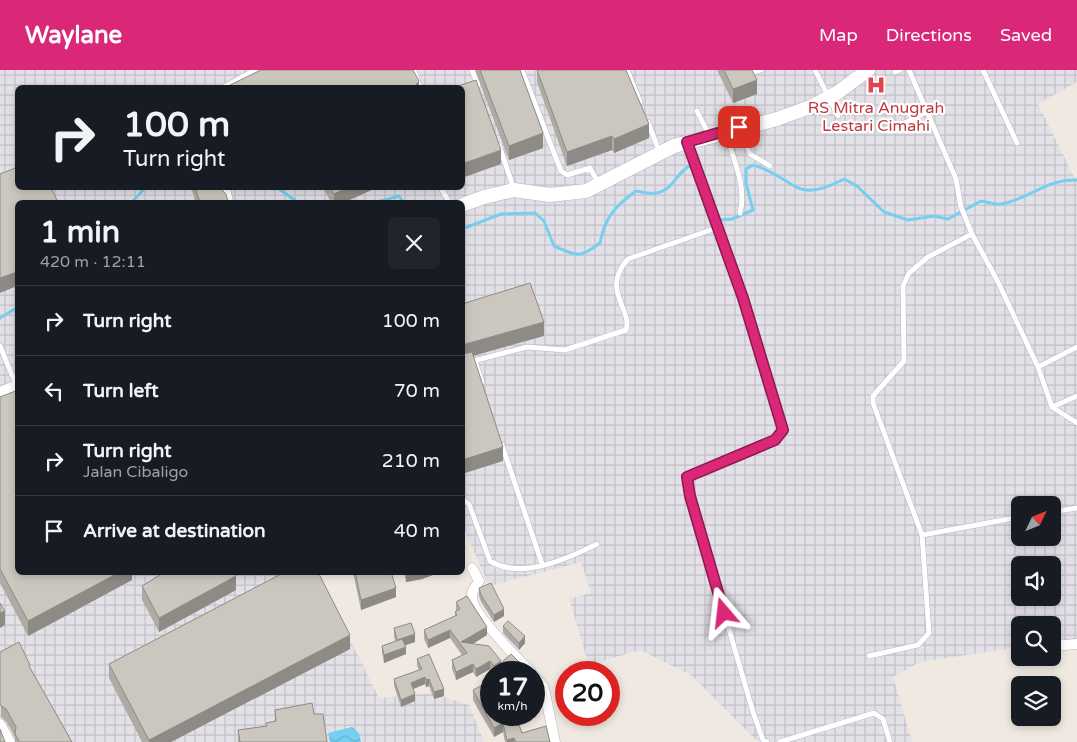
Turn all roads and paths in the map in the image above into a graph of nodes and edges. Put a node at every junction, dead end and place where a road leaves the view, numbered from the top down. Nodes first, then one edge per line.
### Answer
1 (255, 70) edge
2 (414, 70) edge
3 (472, 70) edge
4 (522, 70) edge
5 (627, 70) edge
6 (750, 70) edge
7 (761, 70) edge
8 (815, 70) edge
9 (868, 70) edge
10 (909, 70) edge
11 (983, 70) edge
12 (228, 85) edge
13 (419, 85) edge
14 (478, 88) edge
15 (829, 98) junction
16 (697, 111) dead end
17 (928, 112) junction
18 (838, 116) dead end
19 (905, 123) dead end
20 (739, 127) junction
21 (725, 131) junction
22 (709, 135) junction
23 (497, 140) edge
24 (687, 142) junction
25 (1017, 143) dead end
26 (660, 152) junction
27 (770, 166) dead end
28 (600, 185) junction
29 (514, 190) junction
30 (465, 204) edge
31 (740, 213) dead end
32 (718, 227) junction
33 (972, 234) junction
34 (0, 346) edge
35 (1077, 347) edge
36 (475, 361) junction
37 (465, 363) edge
38 (1038, 366) junction
39 (15, 382) edge
40 (484, 387) edge
41 (15, 388) edge
42 (0, 394) edge
43 (1077, 396) edge
44 (1052, 407) junction
45 (1077, 423) edge
46 (501, 441) edge
47 (465, 502) edge
48 (1077, 508) edge
49 (1061, 511) edge
50 (1011, 519) edge
51 (922, 535) junction
52 (596, 544) dead end
53 (542, 564) junction
54 (472, 568) dead end
55 (1077, 644) edge
56 (1061, 645) edge
57 (870, 656) dead end
58 (520, 661) edge
59 (545, 693) edge
60 (0, 724) edge
61 (10, 742) edge
62 (554, 742) edge
63 (767, 742) edge
64 (780, 742) edge
65 (890, 742) edge

1 - 12 lane
2 - 13 lane
3 - 14 lane
4 - 28 lane
5 - 26 lane
6 - 7 lane
8 - 15 lane
9 - 15 main road
10 - 17 lane
11 - 25 lane
15 - 18 lane
15 - 20 main road
16 - 22 lane
17 - 19 lane
17 - 33 lane
20 - 21 main road
20 - 27 lane
21 - 22 main road
21 - 31 lane
22 - 24 main road
23 - 29 lane
24 - 26 main road
24 - 32 lane
26 - 28 main road
28 - 29 main road
29 - 30 main road
32 - 36 lane
32 - 63 lane
33 - 38 lane
33 - 51 lane
34 - 39 lane
35 - 38 lane
36 - 37 lane
36 - 40 lane
38 - 44 lane
41 - 42 main road
43 - 44 lane
44 - 45 lane
46 - 53 lane
47 - 53 lane
48 - 49 lane
50 - 51 lane
51 - 57 lane
52 - 53 lane
54 - 58 street
55 - 56 street
59 - 62 street
60 - 61 street
64 - 65 lane

